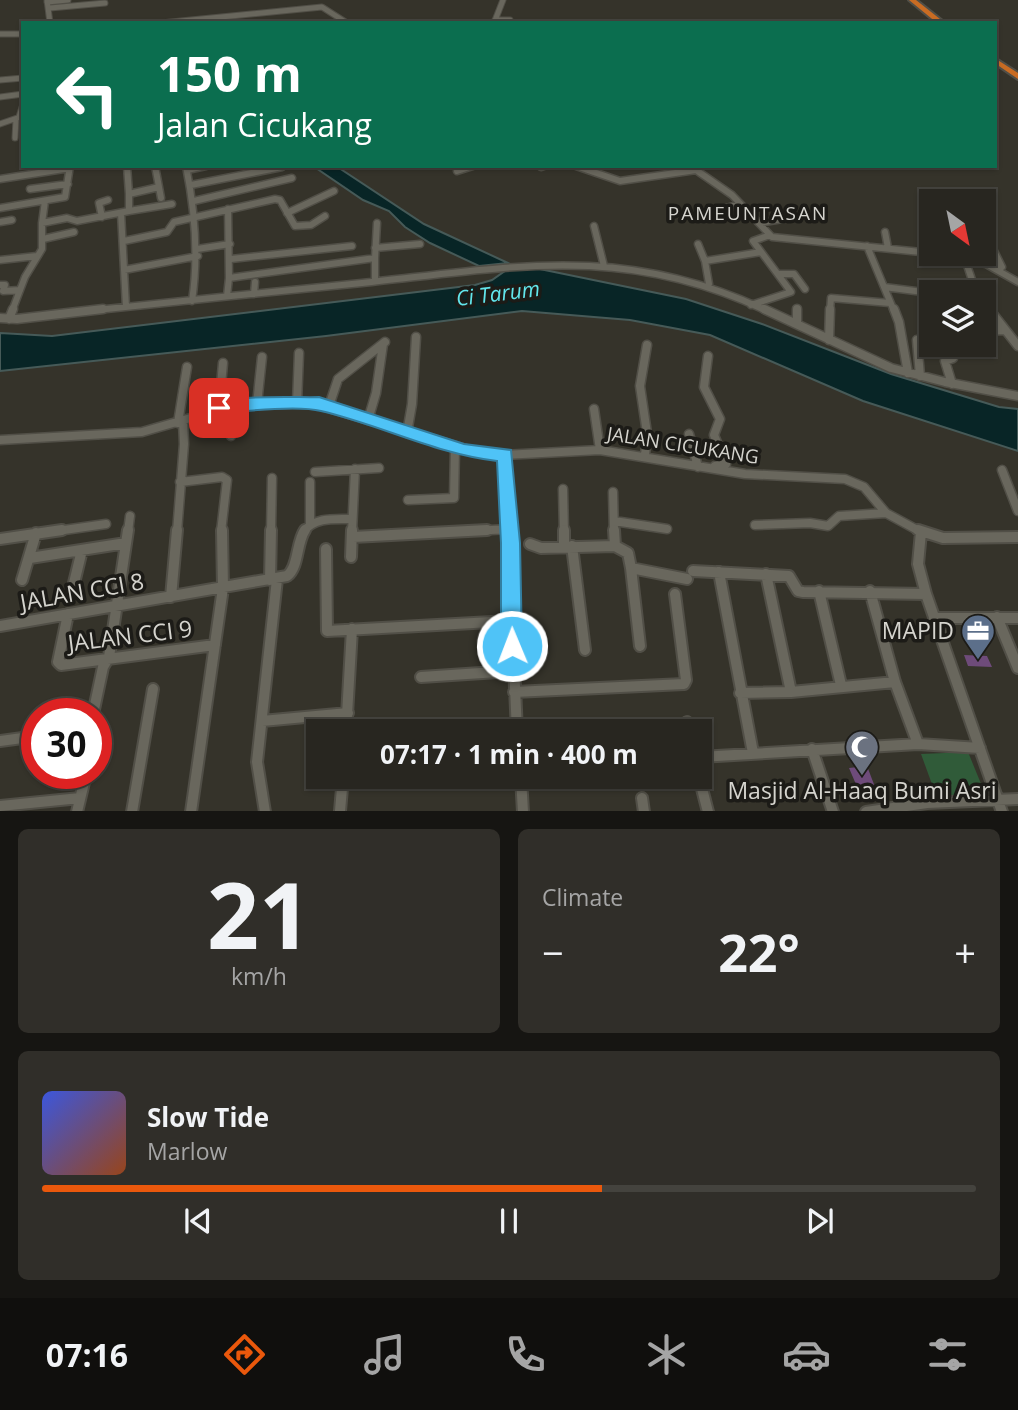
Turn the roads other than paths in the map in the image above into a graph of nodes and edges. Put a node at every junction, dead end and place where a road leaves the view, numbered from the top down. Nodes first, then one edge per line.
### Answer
1 (68, 0) edge
2 (503, 0) edge
3 (904, 0) edge
4 (912, 0) edge
5 (48, 3) edge
6 (105, 3) dead end
7 (510, 20) dead end
8 (50, 21) edge
9 (181, 21) edge
10 (343, 21) edge
11 (494, 21) edge
12 (502, 21) edge
13 (931, 21) edge
14 (939, 21) edge
15 (0, 34) edge
16 (21, 34) edge
17 (997, 62) edge
18 (997, 69) edge
19 (1018, 77) edge
20 (21, 78) edge
21 (0, 80) edge
22 (1018, 83) edge
23 (21, 94) edge
24 (0, 97) edge
25 (19, 117) edge
26 (0, 124) edge
27 (15, 138) dead end
28 (26, 168) edge
29 (65, 168) edge
30 (70, 168) edge
31 (127, 168) edge
32 (155, 168) edge
33 (187, 168) edge
34 (277, 168) edge
35 (467, 168) edge
36 (583, 168) edge
37 (695, 168) edge
38 (457, 171) dead end
39 (25, 176) junction
40 (292, 178) dead end
41 (0, 179) edge
42 (68, 184) junction
43 (191, 185) junction
44 (159, 187) junction
45 (30, 189) dead end
46 (334, 191) dead end
47 (129, 194) junction
48 (162, 198) dead end
49 (108, 200) dead end
50 (46, 201) junction
51 (194, 201) junction
52 (172, 204) dead end
53 (740, 204) junction
54 (0, 208) edge
55 (228, 209) junction
56 (723, 209) dead end
57 (130, 211) junction
58 (121, 213) junction
59 (287, 213) junction
60 (195, 216) junction
61 (325, 216) dead end
62 (102, 217) junction
63 (788, 218) dead end
64 (12, 220) dead end
65 (0, 222) edge
66 (42, 223) junction
67 (377, 223) dead end
68 (759, 223) junction
69 (594, 226) dead end
70 (74, 232) dead end
71 (885, 232) dead end
72 (770, 235) junction
73 (43, 239) junction
74 (124, 242) junction
75 (230, 244) junction
76 (420, 244) dead end
77 (698, 244) dead end
78 (352, 246) dead end
79 (867, 246) junction
80 (375, 248) junction
81 (888, 248) junction
82 (198, 252) junction
83 (761, 252) junction
84 (919, 252) edge
85 (996, 255) edge
86 (37, 256) junction
87 (374, 258) junction
88 (231, 259) junction
89 (0, 260) edge
90 (705, 261) junction
91 (604, 266) junction
92 (990, 266) edge
93 (995, 268) junction
94 (124, 270) junction
95 (778, 274) junction
96 (229, 278) junction
97 (375, 281) junction
98 (255, 282) dead end
99 (1018, 282) edge
100 (0, 285) edge
101 (709, 285) junction
102 (884, 287) junction
103 (805, 289) dead end
104 (20, 290) junction
105 (919, 291) edge
106 (254, 294) junction
107 (227, 296) junction
108 (192, 301) junction
109 (890, 303) junction
110 (751, 305) junction
111 (126, 307) junction
112 (797, 309) dead end
113 (0, 318) edge
114 (996, 318) edge
115 (9, 319) junction
116 (797, 324) junction
117 (996, 330) edge
118 (1005, 330) junction
119 (416, 337) dead end
120 (829, 340) junction
121 (917, 340) dead end
122 (647, 345) dead end
123 (1018, 346) edge
124 (299, 353) dead end
125 (708, 356) dead end
126 (262, 357) dead end
127 (952, 357) edge
128 (223, 363) dead end
129 (187, 367) dead end
130 (908, 373) junction
131 (920, 376) junction
132 (953, 384) junction
133 (1018, 396) edge
134 (297, 403) junction
135 (257, 404) junction
136 (232, 406) junction
137 (329, 406) junction
138 (219, 408) junction
139 (594, 409) dead end
140 (368, 420) junction
141 (180, 422) junction
142 (407, 433) junction
143 (689, 434) dead end
144 (231, 436) dead end
145 (0, 440) edge
146 (455, 448) junction
147 (600, 450) junction
148 (505, 455) junction
149 (645, 456) junction
150 (698, 467) junction
151 (379, 468) dead end
152 (355, 469) junction
153 (710, 469) junction
154 (1002, 470) dead end
155 (315, 472) dead end
156 (272, 478) dead end
157 (180, 482) junction
158 (310, 482) dead end
159 (563, 489) dead end
160 (613, 492) dead end
161 (408, 500) dead end
162 (1018, 510) edge
163 (886, 513) junction
164 (130, 516) dead end
165 (351, 519) junction
166 (614, 521) junction
167 (106, 524) dead end
168 (310, 524) junction
169 (755, 524) dead end
170 (510, 529) junction
171 (667, 529) dead end
172 (921, 532) junction
173 (36, 533) junction
174 (353, 537) junction
175 (1018, 537) edge
176 (0, 539) edge
177 (126, 542) junction
178 (511, 543) junction
179 (568, 546) junction
180 (615, 546) junction
181 (326, 549) dead end
182 (82, 550) junction
183 (351, 557) dead end
184 (30, 558) junction
185 (631, 569) junction
186 (719, 572) junction
187 (766, 574) junction
188 (274, 579) junction
189 (22, 580) dead end
190 (74, 583) dead end
191 (222, 588) junction
192 (870, 591) junction
193 (820, 592) junction
194 (675, 594) dead end
195 (926, 594) junction
196 (171, 597) junction
197 (116, 606) junction
198 (68, 614) junction
199 (997, 617) junction
200 (934, 618) junction
201 (1018, 618) edge
202 (511, 621) junction
203 (0, 625) edge
204 (352, 629) junction
205 (215, 645) junction
206 (640, 646) dead end
207 (585, 650) dead end
208 (109, 657) junction
209 (1018, 668) edge
210 (512, 671) junction
211 (421, 677) dead end
212 (895, 682) junction
213 (841, 685) junction
214 (153, 689) dead end
215 (514, 692) junction
216 (791, 692) junction
217 (740, 693) junction
218 (96, 698) edge
219 (348, 713) junction
220 (347, 719) edge
221 (516, 719) edge
222 (262, 721) junction
223 (21, 738) edge
224 (0, 741) edge
225 (918, 744) junction
226 (980, 748) junction
227 (812, 749) junction
228 (753, 753) junction
229 (712, 756) edge
230 (82, 789) edge
231 (342, 789) edge
232 (522, 789) edge
233 (702, 789) edge
234 (642, 798) dead end
235 (80, 799) junction
236 (998, 799) junction
237 (1018, 799) edge
238 (0, 806) edge
239 (929, 807) edge
240 (77, 811) edge
241 (132, 811) edge
242 (191, 811) edge
243 (265, 811) edge
244 (340, 811) edge
245 (523, 811) edge
246 (644, 811) edge
247 (708, 811) edge
248 (833, 811) edge
249 (866, 811) edge
250 (1002, 811) edge

1 - 5 street
2 - 11 street
3 - 13 highway
4 - 14 highway
5 - 6 street
5 - 8 street
7 - 12 street
9 - 10 street
15 - 16 street
17 - 19 highway
18 - 22 highway
20 - 21 street
23 - 24 street
25 - 26 street
25 - 27 street
28 - 39 street
29 - 39 street
30 - 42 street
31 - 47 street
32 - 44 street
33 - 43 street
34 - 43 street
35 - 38 street
36 - 37 street
37 - 53 street
39 - 41 street
40 - 51 street
42 - 45 street
42 - 50 street
43 - 51 street
44 - 47 street
44 - 48 street
46 - 59 street
47 - 57 street
49 - 62 street
50 - 54 street
50 - 66 street
51 - 60 street
52 - 57 street
53 - 56 street
53 - 68 street
55 - 59 street
55 - 60 street
55 - 75 street
57 - 58 street
58 - 62 street
58 - 74 street
59 - 61 street
60 - 74 street
60 - 82 street
62 - 66 street
63 - 68 street
64 - 65 street
66 - 73 street
67 - 80 street
68 - 72 street
69 - 91 street
70 - 73 street
71 - 81 street
72 - 79 street
72 - 83 street
73 - 86 street
74 - 94 street
75 - 82 street
75 - 88 street
76 - 80 street
77 - 90 street
78 - 88 street
79 - 81 street
79 - 102 street
80 - 87 street
81 - 84 street
82 - 94 street
82 - 108 street
83 - 90 street
83 - 95 street
85 - 93 street
86 - 89 street
86 - 104 street
87 - 96 street
87 - 97 street
88 - 96 street
90 - 101 street
91 - 97 street
91 - 101 street
92 - 93 street
93 - 99 street
94 - 111 street
95 - 103 street
95 - 110 street
96 - 107 street
97 - 106 street
98 - 106 street
100 - 104 street
101 - 110 street
102 - 105 street
102 - 109 street
104 - 115 street
106 - 107 street
107 - 108 street
108 - 111 street
109 - 120 street
109 - 130 street
110 - 116 street
111 - 115 street
112 - 116 street
113 - 115 street
114 - 118 street
116 - 120 street
117 - 118 street
118 - 123 street
119 - 142 street
120 - 130 street
121 - 131 street
122 - 149 street
124 - 134 street
125 - 153 street
126 - 135 street
127 - 132 street
128 - 138 street
129 - 141 street
130 - 131 street
131 - 132 street
132 - 133 street
134 - 135 street, JALAN CICUKANG
134 - 137 street, JALAN CICUKANG
135 - 136 street, JALAN CICUKANG
136 - 138 street, JALAN CICUKANG
136 - 144 street
137 - 140 street, JALAN CICUKANG
137 - 140 street
138 - 141 street, JALAN CICUKANG
139 - 147 street
140 - 142 street, JALAN CICUKANG
141 - 145 street, JALAN CICUKANG
141 - 157 street
142 - 146 street, JALAN CICUKANG
143 - 150 street
146 - 148 street, JALAN CICUKANG
146 - 161 street
147 - 148 street, JALAN CICUKANG
147 - 149 street, JALAN CICUKANG
148 - 170 street
149 - 150 street, JALAN CICUKANG
150 - 153 street, JALAN CICUKANG
151 - 152 street
152 - 155 street
152 - 165 street
153 - 163 street, JALAN CICUKANG
154 - 162 street
156 - 188 street
157 - 191 street
157 - 196 street
158 - 168 street
159 - 179 street
160 - 166 street
163 - 169 street
163 - 172 street, JALAN CICUKANG
164 - 177 street
165 - 168 street
165 - 174 street
166 - 171 street
166 - 180 street
167 - 173 street
168 - 188 street
170 - 174 street
170 - 178 street
172 - 175 street, JALAN CICUKANG
172 - 195 street
173 - 176 street
173 - 184 street
174 - 183 street
177 - 182 street
177 - 197 street
178 - 179 street
178 - 202 street
179 - 180 street
179 - 207 street
180 - 185 street
181 - 204 street
182 - 184 street
182 - 190 street
184 - 189 street
185 - 186 street
185 - 206 street
186 - 187 street
186 - 217 street
187 - 193 street
187 - 216 street
188 - 191 street, JALAN CCI 8
188 - 222 street
191 - 196 street, JALAN CCI 8
191 - 205 street
192 - 193 street
192 - 195 street
192 - 212 street
193 - 213 street
194 - 215 street
195 - 200 street
196 - 197 street, JALAN CCI 8
197 - 198 street, JALAN CCI 8
197 - 208 street
198 - 203 street, JALAN CCI 8
198 - 208 street, JALAN CCI 9
199 - 200 street
199 - 201 street
199 - 209 street
200 - 226 street
202 - 204 street
202 - 210 street
204 - 219 street
205 - 208 street, JALAN CCI 9
205 - 242 street
208 - 218 street
210 - 211 street
210 - 215 street
212 - 213 street
212 - 225 street
213 - 216 street
214 - 241 street
215 - 221 street
216 - 217 street
217 - 228 street
219 - 220 street
219 - 222 street
222 - 243 street
223 - 224 street
225 - 226 street
225 - 227 street
226 - 236 street
227 - 228 street
227 - 248 street
228 - 229 street
230 - 235 street
231 - 244 street
232 - 245 street
233 - 247 street
234 - 246 street
235 - 238 street
235 - 240 street
236 - 237 street
236 - 239 street
236 - 250 street
239 - 249 street

